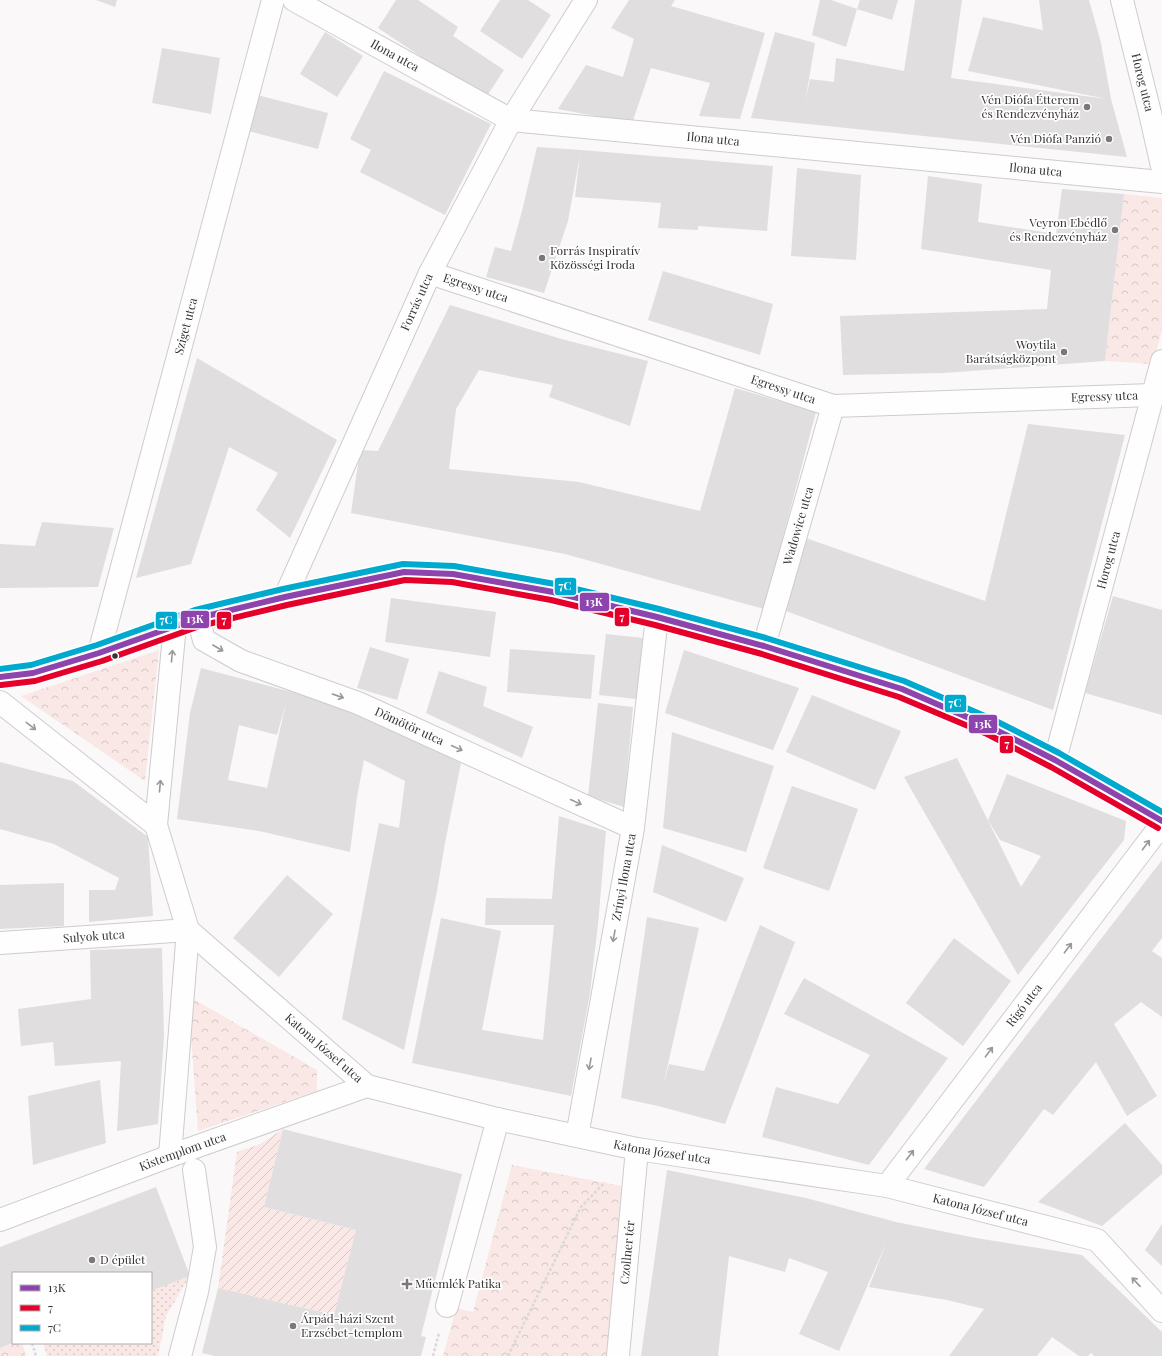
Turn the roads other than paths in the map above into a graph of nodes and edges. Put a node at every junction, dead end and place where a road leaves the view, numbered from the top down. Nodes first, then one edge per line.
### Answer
1 (273, 0) edge
2 (294, 0) edge
3 (586, 0) edge
4 (1122, 0) edge
5 (511, 120) junction
6 (1162, 166) edge
7 (1162, 182) edge
8 (430, 273) junction
9 (1162, 360) edge
10 (1152, 395) junction
11 (833, 406) junction
12 (285, 597) junction
13 (657, 617) junction
14 (198, 618) junction
15 (175, 625) junction
16 (764, 646) junction
17 (99, 653) junction
18 (0, 677) edge
19 (0, 702) edge
20 (1054, 760) junction
21 (1162, 821) edge
22 (1162, 824) edge
23 (156, 825) junction
24 (633, 828) junction
25 (188, 930) junction
26 (0, 943) edge
27 (367, 1086) junction
28 (498, 1118) junction
29 (577, 1136) junction
30 (637, 1149) junction
31 (170, 1156) junction
32 (194, 1170) dead end
33 (887, 1186) junction
34 (0, 1220) edge
35 (447, 1306) dead end
36 (1162, 1311) edge
37 (180, 1356) edge
38 (618, 1356) edge

1 - 17 street, Sziget utca
2 - 5 street, Ilona utca
3 - 5 street, Forrás utca
4 - 6 street, Horog utca
5 - 7 street, Ilona utca
5 - 8 street, Forrás utca
8 - 11 street, Egressy utca
8 - 12 street, Forrás utca
9 - 10 street, Horog utca
10 - 11 street, Egressy utca
10 - 20 street, Horog utca
11 - 16 street, Wadowice utca
12 - 13 street
12 - 14 street
13 - 16 street
13 - 24 street, Zrínyi Ilona utca
14 - 15 street
14 -> 24 street, Dömötör utca
15 - 17 street
23 -> 15 street
16 - 20 street
17 - 18 street
19 -> 23 street
20 - 21 street
33 -> 22 street, Rigó utca
23 - 25 street
24 -> 29 street, Zrínyi Ilona utca
25 - 26 street, Sulyok utca
25 - 27 street, Katona József utca
25 - 31 street
27 - 28 street, Katona József utca
27 - 31 street, Kistemplom utca
28 - 29 street, Katona József utca
28 - 35 street
29 - 30 street, Katona József utca
30 - 33 street, Katona József utca
30 - 38 street, Czollner tér
31 - 34 street, Kistemplom utca
32 - 37 street
36 -> 33 street, Katona József utca

